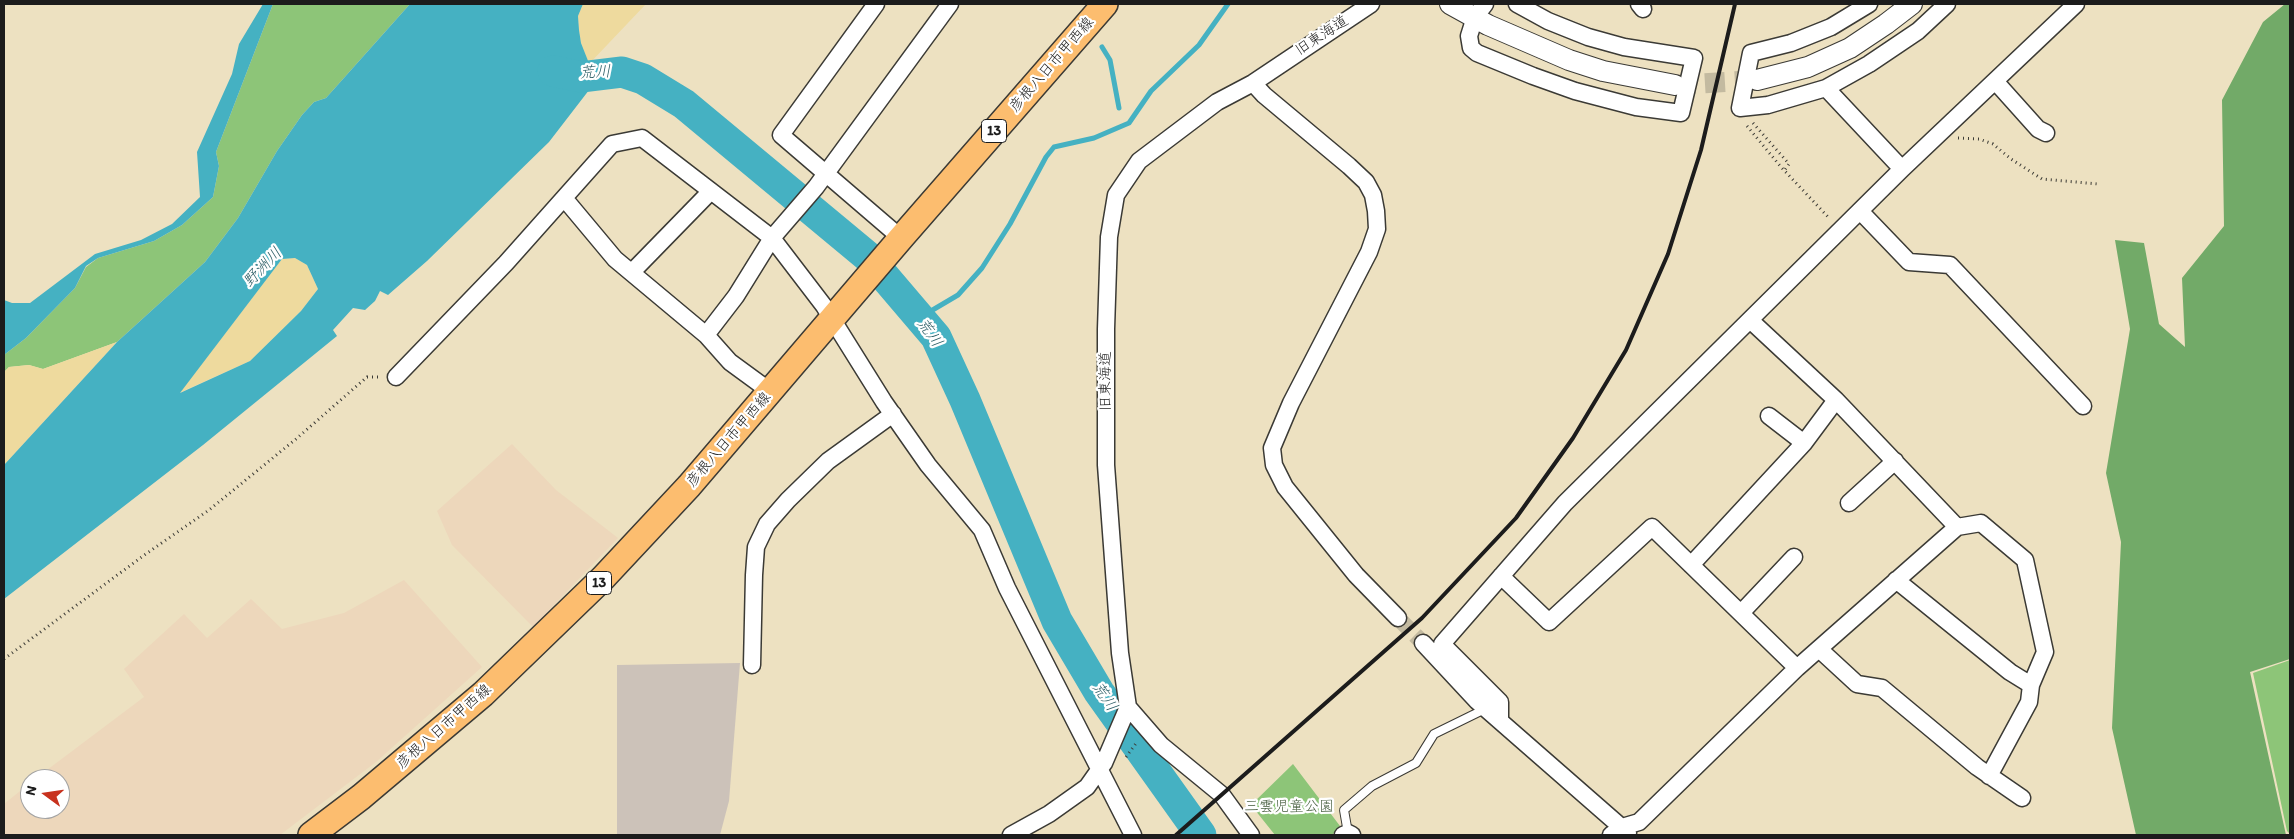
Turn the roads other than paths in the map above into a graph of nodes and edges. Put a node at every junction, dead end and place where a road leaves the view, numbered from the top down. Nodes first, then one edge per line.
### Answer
1 (876, 4) edge
2 (950, 4) edge
3 (1105, 4) edge
4 (1371, 4) edge
5 (1450, 4) edge
6 (1517, 4) edge
7 (1869, 4) edge
8 (1912, 4) edge
9 (1947, 4) edge
10 (2076, 4) edge
11 (1480, 11) edge
12 (1757, 80) tunnel mouth
13 (1995, 81) junction
14 (1253, 83) junction
15 (1675, 85) tunnel mouth
16 (1826, 88) junction
17 (2046, 133) dead end
18 (1902, 169) junction
19 (826, 171) junction
20 (711, 191) junction
21 (564, 198) junction
22 (1860, 211) junction
23 (774, 235) junction
24 (901, 238) junction
25 (632, 272) junction
26 (832, 319) junction
27 (1750, 320) junction
28 (706, 335) junction
29 (396, 378) road end
30 (771, 392) junction
31 (1836, 400) junction
32 (2083, 406) dead end
33 (892, 414) junction
34 (1769, 416) dead end
35 (1804, 443) junction
36 (1895, 461) junction
37 (1849, 503) dead end
38 (1957, 527) junction
39 (1794, 557) dead end
40 (1691, 565) junction
41 (1501, 576) junction
42 (1896, 580) junction
43 (1741, 613) junction
44 (1398, 618) tunnel mouth
45 (1422, 643) tunnel mouth
46 (1819, 649) junction
47 (752, 665) dead end
48 (1797, 668) junction
49 (2031, 685) junction
50 (1128, 707) junction
51 (1486, 709) junction
52 (1500, 721) junction
53 (1102, 766) junction
54 (1989, 776) junction
55 (2022, 798) dead end
56 (1621, 832) edge
57 (1348, 834) edge
58 (311, 835) edge
59 (1010, 835) edge
60 (1133, 835) edge
61 (1251, 835) edge

1 - 19 street
2 - 19 street
3 - 24 main road, 彦根八日市甲西線 / 13
4 - 14 street, 旧東海道
5 - 11 street
6 - 11 street
7 - 16 street
8 - 12 street
9 - 16 street
10 - 13 street
11 - 15 street
13 - 17 street
13 - 18 street
14 - 44 street
14 - 50 street, 旧東海道
16 - 18 street
18 - 22 street
19 - 23 street
19 - 24 street
20 - 21 street
20 - 23 street
20 - 25 street
21 - 25 street
21 - 29 street
22 - 27 street
22 - 32 street
23 - 26 street
23 - 28 street
24 - 26 main road, 彦根八日市甲西線 / 13
25 - 28 street
26 - 30 main road, 彦根八日市甲西線 / 13
26 - 33 street
27 - 31 street
27 - 41 street
28 - 30 street
30 - 58 main road, 彦根八日市甲西線 / 13
31 - 35 street
31 - 36 street
33 - 47 street
33 - 53 street
34 - 35 street
35 - 40 street
36 - 37 street
36 - 38 street
38 - 42 street
38 - 49 street
39 - 43 street
40 - 41 street
40 - 43 street
41 - 52 street
42 - 46 street
42 - 49 street
43 - 48 street
45 - 51 street
46 - 48 street
46 - 54 street
48 - 56 street
49 - 54 street
50 - 53 street
50 - 61 street
51 - 52 street
51 - 57 lane
52 - 56 street
53 - 59 street
53 - 60 street
54 - 55 street

